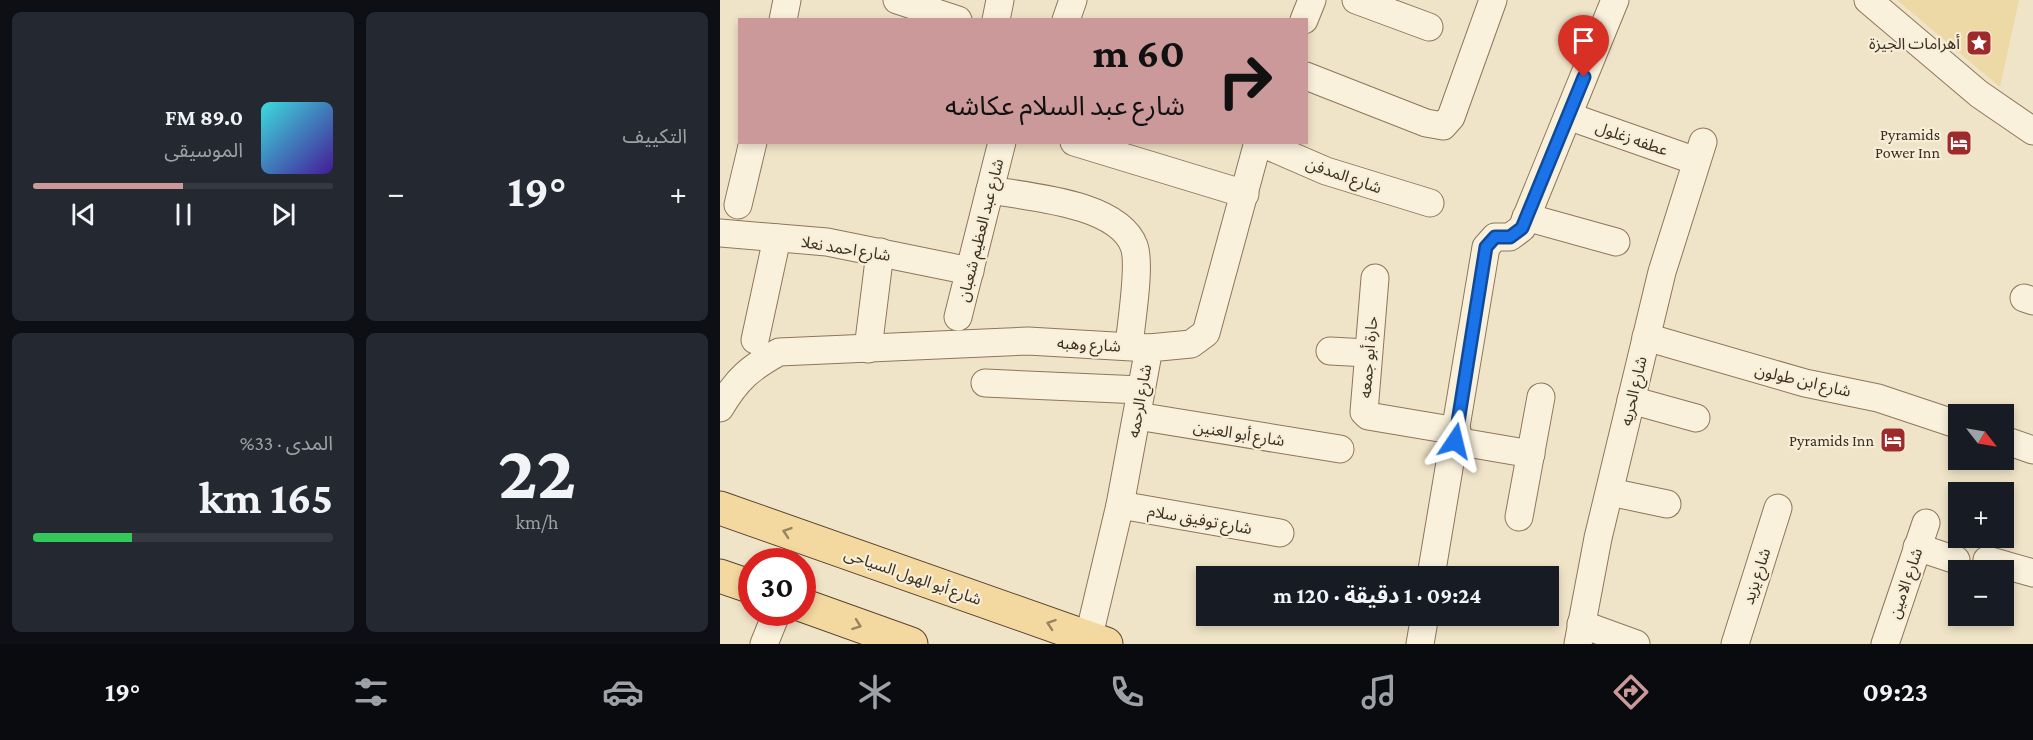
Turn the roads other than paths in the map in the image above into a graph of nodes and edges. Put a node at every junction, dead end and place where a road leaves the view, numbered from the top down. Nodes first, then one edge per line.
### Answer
1 (787, 0) edge
2 (897, 0) edge
3 (1000, 0) edge
4 (1073, 0) edge
5 (1312, 0) edge
6 (1356, 0) edge
7 (1493, 0) edge
8 (1615, 0) edge
9 (1868, 0) edge
10 (783, 18) edge
11 (952, 18) edge
12 (996, 18) edge
13 (1067, 18) edge
14 (1305, 18) edge
15 (1428, 27) dead end
16 (1308, 77) edge
17 (1568, 116) junction
18 (2033, 131) edge
19 (753, 144) edge
20 (1002, 144) edge
21 (1081, 144) edge
22 (1258, 144) edge
23 (1264, 144) edge
24 (1700, 152) joint
25 (990, 190) junction
26 (1245, 194) junction
27 (1430, 203) dead end
28 (738, 205) dead end
29 (1526, 217) junction
30 (720, 234) edge
31 (777, 238) junction
32 (1616, 242) dead end
33 (880, 252) junction
34 (970, 271) junction
35 (1375, 278) dead end
36 (958, 317) dead end
37 (1646, 338) junction
38 (755, 340) dead end
39 (1139, 347) junction
40 (868, 349) junction
41 (1330, 351) dead end
42 (1368, 352) junction
43 (985, 383) dead end
44 (1541, 397) dead end
45 (1631, 400) junction
46 (1139, 403) junction
47 (720, 408) edge
48 (1696, 418) dead end
49 (1948, 421) edge
50 (1456, 436) junction
51 (2014, 443) edge
52 (1340, 449) dead end
53 (2033, 450) edge
54 (1531, 454) junction
55 (1610, 492) junction
56 (1667, 504) dead end
57 (1120, 505) junction
58 (720, 508) edge
59 (1778, 508) dead end
60 (1519, 517) dead end
61 (1280, 533) dead end
62 (1956, 560) dead end
63 (1433, 566) edge
64 (2014, 568) edge
65 (2033, 573) edge
66 (720, 576) edge
67 (738, 582) edge
68 (816, 610) edge
69 (771, 626) edge
70 (1423, 626) edge
71 (1580, 634) edge
72 (1094, 642) edge
73 (764, 644) edge
74 (911, 644) edge
75 (1420, 644) edge
76 (1636, 644) edge
77 (1735, 644) edge
78 (1885, 644) edge

1 - 10 street
2 - 11 street
3 - 12 street
4 - 13 street
5 - 14 street
6 - 15 street
7 - 16 street
8 - 17 street
9 - 18 street
17 - 24 street, عطفه زغلول
17 - 29 street
19 - 28 street
20 - 25 street, شارع عبد العظيم شعبان
21 - 26 street
22 - 26 street, شارع الرحمه
23 - 27 street, شارع المدفن
24 - 37 street, شارع الحريه
25 - 34 street, شارع عبد العظيم شعبان
25 - 39 street
26 - 39 street, شارع الرحمه
29 - 32 street
29 - 50 street
30 - 31 street, شارع احمد نعلا
31 - 33 street, شارع احمد نعلا
31 - 38 street
33 - 34 street, شارع احمد نعلا
33 - 40 street
34 - 36 street, شارع عبد العظيم شعبان
35 - 42 street, حارة أبو جمعه
37 - 45 street, شارع الحريه
37 - 49 street, شارع ابن طولون
39 - 40 street, شارع وهبه
39 - 46 street, شارع الرحمه
40 - 47 street, شارع وهبه
41 - 42 street
42 - 50 street, حارة أبو جمعه
43 - 46 street, شارع أبو العنين
44 - 54 street
45 - 48 street
45 - 55 street, شارع الحريه
46 - 52 street, شارع أبو العنين
46 - 57 street, شارع الرحمه
50 - 54 street
50 - 63 street
51 - 53 street
54 - 60 street
55 - 56 street
55 - 71 street, شارع الحريه
57 - 61 street, شارع توفيق سلام
57 - 72 street, شارع الرحمه
72 -> 58 main road, شارع أبو الهول السياحى
59 - 77 street, شارع يزيد
62 - 78 street, شارع الامين
64 - 65 street
66 - 67 main road
68 -> 74 main road
69 - 73 street
70 - 75 street
71 - 76 street

